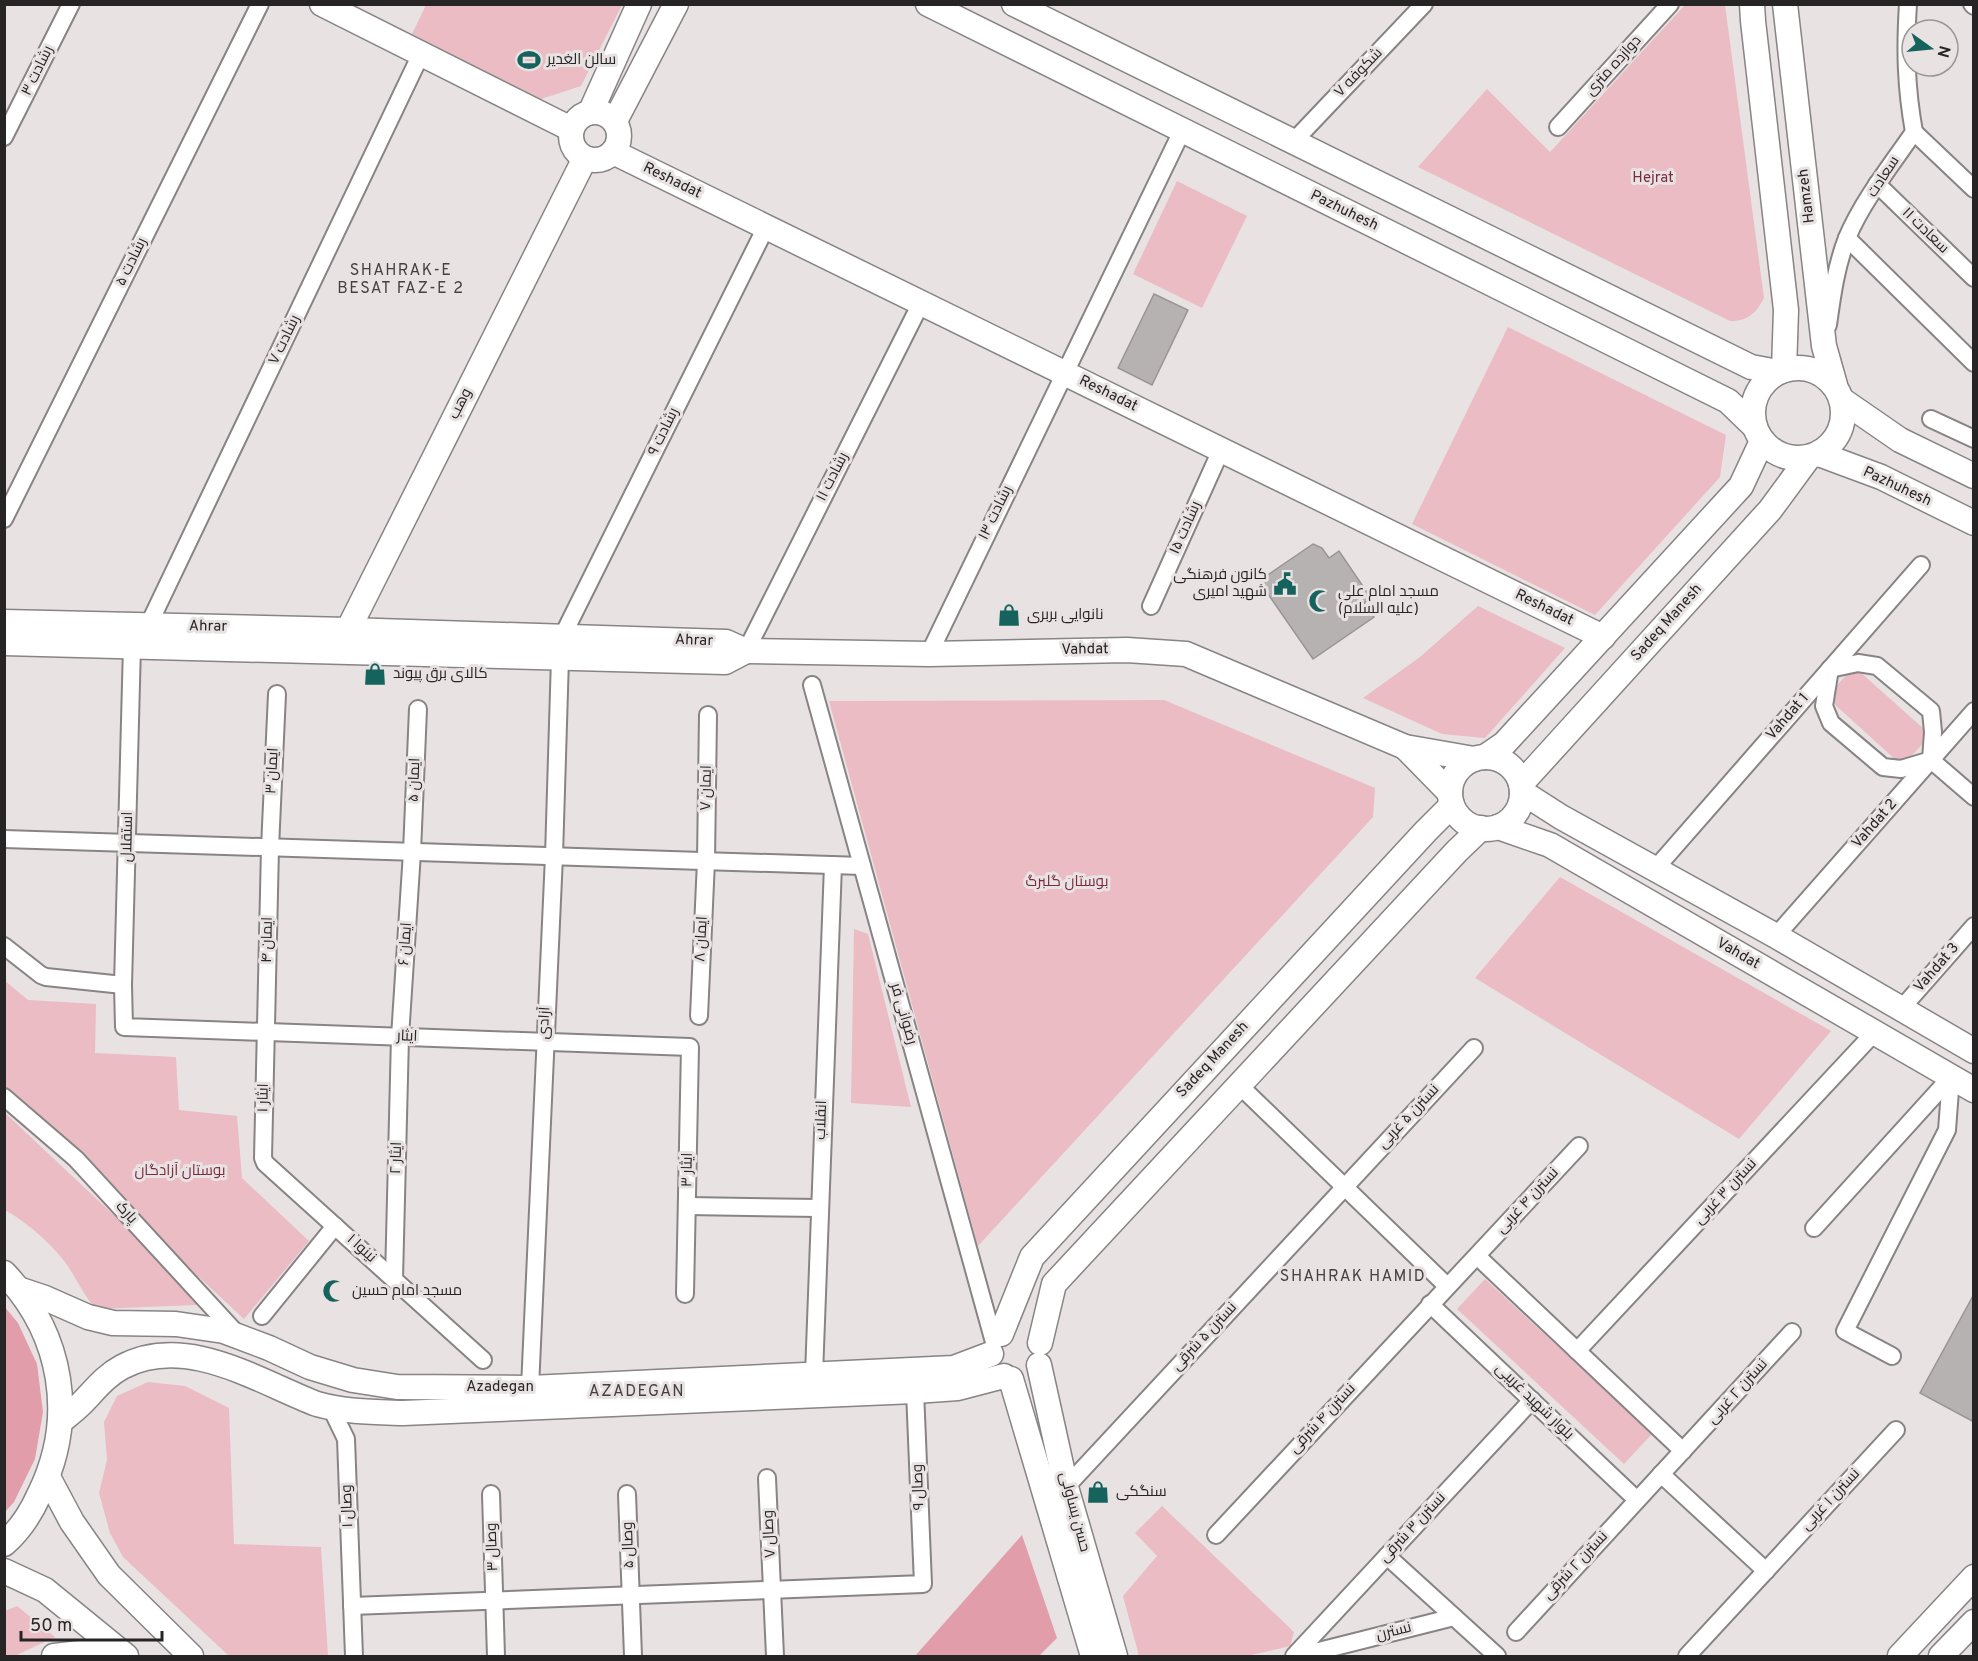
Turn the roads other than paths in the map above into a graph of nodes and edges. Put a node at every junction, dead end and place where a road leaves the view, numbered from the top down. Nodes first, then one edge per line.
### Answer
1 (71, 4) edge
2 (260, 4) edge
3 (322, 4) edge
4 (639, 4) edge
5 (676, 4) edge
6 (928, 4) edge
7 (1014, 4) edge
8 (1424, 4) edge
9 (1670, 4) edge
10 (1752, 4) edge
11 (1785, 4) edge
12 (1908, 4) edge
13 (421, 54) junction
14 (591, 111) junction
15 (615, 121) junction
16 (1558, 127) dead end
17 (571, 129) junction
18 (1182, 131) junction
19 (1914, 132) junction
20 (4, 137) edge
21 (1293, 142) junction
22 (613, 152) junction
23 (585, 158) junction
24 (1877, 184) junction
25 (1974, 189) edge
26 (766, 227) junction
27 (1847, 238) junction
28 (1974, 278) edge
29 (921, 303) junction
30 (1824, 346) junction
31 (1974, 363) edge
32 (1781, 371) junction
33 (1064, 373) junction
34 (1838, 393) junction
35 (1932, 419) dead end
36 (1758, 434) junction
37 (1974, 439) edge
38 (1221, 450) junction
39 (1814, 455) junction
40 (1974, 476) edge
41 (4, 519) edge
42 (1974, 523) edge
43 (1921, 565) dead end
44 (1151, 606) dead end
45 (4, 622) edge
46 (148, 626) junction
47 (1603, 637) junction
48 (348, 641) junction
49 (4, 643) edge
50 (132, 646) junction
51 (561, 647) junction
52 (746, 651) junction
53 (929, 654) junction
54 (1830, 669) junction
55 (812, 685) dead end
56 (277, 694) dead end
57 (418, 709) dead end
58 (1974, 711) edge
59 (708, 715) dead end
60 (1405, 747) junction
61 (1480, 758) junction
62 (1931, 760) junction
63 (1521, 788) junction
64 (1974, 797) edge
65 (1451, 799) junction
66 (1489, 827) junction
67 (4, 839) edge
68 (128, 843) junction
69 (270, 848) junction
70 (412, 852) junction
71 (554, 856) junction
72 (706, 861) junction
73 (832, 865) junction
74 (862, 866) junction
75 (1656, 868) junction
76 (1974, 926) edge
77 (1776, 936) junction
78 (4, 946) edge
79 (123, 985) junction
80 (1901, 1009) junction
81 (699, 1016) dead end
82 (124, 1027) joint
83 (266, 1032) junction
84 (1874, 1033) junction
85 (400, 1037) junction
86 (544, 1042) junction
87 (690, 1047) joint
88 (1474, 1048) dead end
89 (1974, 1051) edge
90 (1951, 1077) junction
91 (1239, 1085) junction
92 (1974, 1090) edge
93 (4, 1097) edge
94 (1579, 1146) dead end
95 (265, 1163) joint
96 (1344, 1186) junction
97 (687, 1206) junction
98 (819, 1208) junction
99 (335, 1226) junction
100 (1814, 1228) dead end
101 (1477, 1256) junction
102 (4, 1273) edge
103 (394, 1279) junction
104 (1446, 1286) junction
105 (21, 1290) junction
106 (685, 1294) dead end
107 (1430, 1304) junction
108 (262, 1316) dead end
109 (1792, 1332) dead end
110 (239, 1337) junction
111 (996, 1343) junction
112 (1577, 1351) junction
113 (1040, 1354) junction
114 (1892, 1356) dead end
115 (483, 1360) dead end
116 (814, 1375) junction
117 (1007, 1377) junction
118 (530, 1388) junction
119 (915, 1391) junction
120 (1532, 1400) junction
121 (331, 1408) junction
122 (60, 1422) junction
123 (1896, 1430) dead end
124 (1683, 1451) junction
125 (1661, 1474) junction
126 (48, 1477) junction
127 (767, 1479) dead end
128 (1066, 1488) junction
129 (491, 1494) dead end
130 (627, 1494) dead end
131 (1637, 1500) junction
132 (1216, 1535) dead end
133 (4, 1544) edge
134 (1387, 1556) junction
135 (4, 1571) edge
136 (1766, 1571) junction
137 (1974, 1577) edge
138 (773, 1590) junction
139 (631, 1596) junction
140 (495, 1601) junction
141 (352, 1606) junction
142 (1454, 1617) junction
143 (1974, 1622) edge
144 (1516, 1632) dead end
145 (54, 1656) edge
146 (125, 1656) edge
147 (191, 1656) edge
148 (354, 1656) edge
149 (496, 1656) edge
150 (633, 1656) edge
151 (775, 1656) edge
152 (1092, 1656) edge
153 (1115, 1656) edge
154 (1294, 1656) edge
155 (1299, 1656) edge
156 (1497, 1656) edge
157 (1687, 1656) edge
158 (1900, 1656) edge
159 (1941, 1656) edge

1 - 20 street, رشادت ۳
2 - 41 street, رشادت ۵
3 - 13 street
4 - 14 street
5 - 15 street
6 - 18 street, Pazhuhesh
7 - 21 street
8 - 21 street, شکوفه ۷
9 - 16 street, دوازده متری
10 - 32 street
11 - 30 street, Hamzeh
12 - 19 street
13 - 17 street
13 - 46 street, رشادت ۷
14 - 15 street
14 - 17 street
15 - 22 street
17 - 23 street
18 - 33 street, رشادت ۱۳
18 - 36 street, Pazhuhesh
19 - 24 street, سعادت
19 - 25 street
21 - 32 street
22 - 23 street
22 - 26 street, Reshadat
23 - 48 street, وهب
24 - 27 street, سعادت
24 - 28 street, سعادت ۱۱
26 - 29 street, Reshadat
26 - 51 street, رشادت ۹
27 - 30 street, سعادت
27 - 31 street
29 - 33 street, Reshadat
29 - 52 street, رشادت ۱۱
30 - 34 street, Hamzeh
32 - 34 street
32 - 36 street
33 - 38 street, Reshadat
33 - 53 street, رشادت ۱۳
34 - 39 street
34 - 40 street
35 - 37 street
36 - 39 street
36 - 47 street
38 - 44 street, رشادت ۱۵
38 - 47 street, Reshadat
39 - 42 street, Pazhuhesh
39 - 63 street, Sadeq Manesh
43 - 54 street, Vahdat 1
45 - 46 street, Ahrar
46 - 48 street, Ahrar
47 - 61 street
48 - 50 street, Ahrar
48 - 51 street, Ahrar
49 - 50 street, Ahrar
50 - 68 street, استقلال
51 - 52 street, Ahrar
51 - 71 street, آزادی
52 - 53 street, Vahdat
53 - 60 street, Vahdat
54 - 62 street
54 - 62 street
54 - 75 street, Vahdat 1
55 - 74 street, رضوانی فر
56 - 69 street, ایمان ۳
57 - 70 street, ایمان ۵
58 - 62 street, Vahdat 2
59 - 72 street, ایمان ۷
60 - 61 street, Vahdat
60 - 65 street, Vahdat
61 - 63 street
61 - 65 street
62 - 64 street
62 - 77 street, Vahdat 2
63 - 66 street
63 - 75 street
65 - 66 street
65 - 111 street, Sadeq Manesh
66 - 84 street, Vahdat
66 - 91 street
67 - 68 street
68 - 69 street
68 - 79 street, استقلال
69 - 70 street
69 - 83 street, ایمان ۴
70 - 71 street
70 - 85 street, ایمان ۶
71 - 72 street
71 - 86 street, آزادی
72 - 73 street
72 - 81 street, ایمان ۸
73 - 74 street
73 - 98 street, انقلاب
74 - 111 street, رضوانی فر
75 - 77 street
76 - 80 street, Vahdat 3
77 - 80 street
78 - 79 street
79 - 82 street, استقلال
80 - 89 street
82 - 83 street, ایثار
83 - 85 street, ایثار
83 - 95 street, ایثار ۱
84 - 90 street, Vahdat
84 - 112 street, نسترن ۳ غربی
85 - 86 street, ایثار
85 - 103 street, ایثار ۲
86 - 87 street, ایثار
86 - 118 street, آزادی
87 - 97 street, ایثار ۳
88 - 96 street, نسترن ۵ غربی
90 - 92 street, Vahdat
90 - 100 street
90 - 114 street
91 - 96 street
91 - 113 street
93 - 110 street, پارک
94 - 101 street, نسترن ۴ غربی
95 - 99 street, نینوا ۱
96 - 104 street
96 - 128 street, نسترن ۵ شرقی
97 - 98 street
97 - 106 street, ایثار ۳
98 - 116 street, انقلاب
99 - 103 street, نینوا ۱
99 - 108 street
101 - 104 street, نسترن ۴ غربی
101 - 112 street
102 - 105 street
103 - 115 street, نینوا ۱
104 - 107 street, نسترن ۴ شرقی
105 - 110 street, Azadegan
105 - 122 street
107 - 120 street, بلوار شهید غریبی
107 - 132 street, نسترن ۴ شرقی
109 - 124 street, نسترن ۲ غربی
110 - 118 street, Azadegan
111 - 113 street
111 - 116 street, Azadegan
111 - 117 street
112 - 124 street
113 - 117 street
113 - 128 street, حسن یساولی
116 - 118 street, Azadegan
117 - 119 street, Azadegan
117 - 152 street, حسن یساولی
119 - 121 street, Azadegan
119 - 138 street, وصال ۹
120 - 131 street, بلوار شهید غریبی
120 - 134 street, نسترن ۳ شرقی
121 - 122 street, Azadegan
121 - 141 street, وصال ۱
122 - 126 street
123 - 136 street, نسترن ۱ غربی
124 - 125 street, نسترن ۲ غربی
125 - 131 street, نسترن ۲ شرقی
125 - 136 street
126 - 133 street
126 - 147 street
127 - 138 street, وصال ۷
128 - 153 street, حسن یساولی
129 - 140 street, وصال ۳
130 - 139 street, وصال ۵
131 - 144 street, نسترن ۲ شرقی
134 - 142 street
134 - 154 street, نسترن ۳ شرقی
135 - 146 street
136 - 157 street, نسترن ۱ غربی
137 - 158 street
138 - 139 street
138 - 151 street, وصال ۷
139 - 140 street
139 - 150 street, وصال ۵
140 - 141 street
140 - 149 street, وصال ۳
141 - 148 street, وصال ۱
142 - 155 street, نسترن
142 - 156 street
143 - 159 street
145 - 146 street

